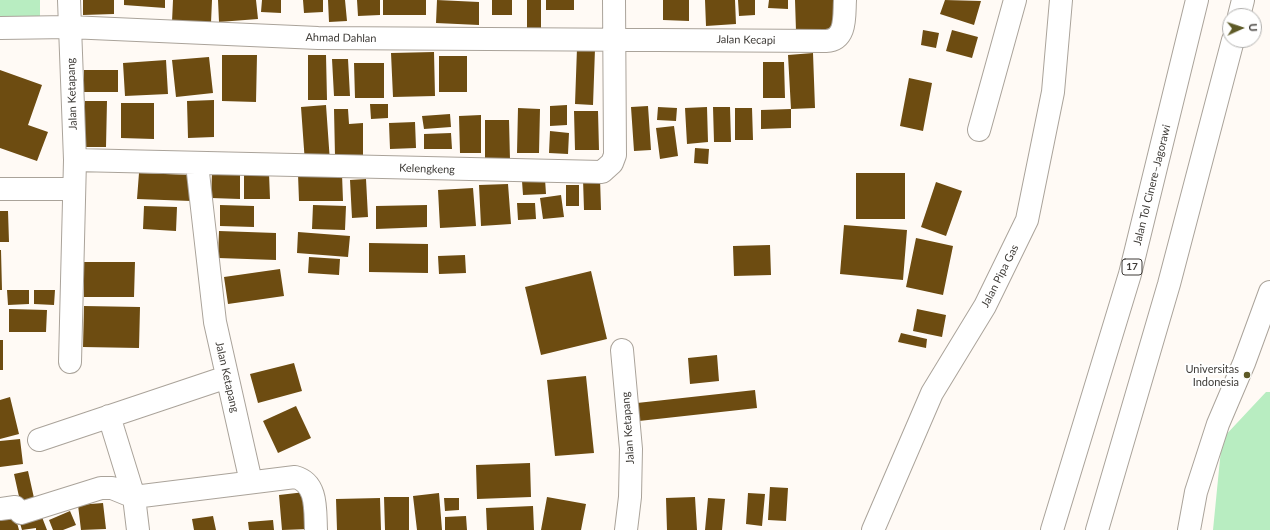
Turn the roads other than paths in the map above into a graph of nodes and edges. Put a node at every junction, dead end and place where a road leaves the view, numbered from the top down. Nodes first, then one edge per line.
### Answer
1 (69, 0) edge
2 (614, 0) edge
3 (845, 0) edge
4 (1015, 0) edge
5 (1061, 0) edge
6 (1198, 0) edge
7 (69, 27) junction
8 (0, 28) edge
9 (614, 39) junction
10 (1230, 48) edge
11 (979, 130) dead end
12 (74, 160) junction
13 (197, 164) junction
14 (0, 189) edge
15 (74, 189) junction
16 (1270, 292) edge
17 (622, 350) dead end
18 (70, 362) dead end
19 (227, 377) junction
20 (110, 416) junction
21 (38, 440) dead end
22 (251, 482) junction
23 (134, 497) junction
24 (0, 509) edge
25 (138, 530) edge
26 (316, 530) edge
27 (626, 530) edge
28 (873, 530) edge
29 (1052, 530) edge
30 (1098, 530) edge
31 (1189, 530) edge

1 - 7 main road, Jalan Ketapang
2 - 9 main road, Kelengkeng
3 - 9 main road, Jalan Kecapi
4 - 11 main road
5 - 28 main road, Jalan Pipa Gas
6 - 29 main road, Jalan Tol Cinere–Jagorawi / 17
7 - 8 main road, Ahmad Dahlan
7 - 9 main road, Ahmad Dahlan
7 - 12 main road, Jalan Ketapang
9 - 13 main road, Kelengkeng
10 - 30 main road
12 - 13 main road, Kelengkeng
12 - 15 main road, Jalan Ketapang
13 - 19 main road, Jalan Ketapang
14 - 15 main road
15 - 18 main road, Jalan Ketapang
16 - 31 main road
17 - 27 main road, Jalan Ketapang
19 - 20 main road
19 - 22 main road, Jalan Ketapang
20 - 21 main road
20 - 23 main road
22 - 23 main road
22 - 26 main road
23 - 24 main road
23 - 25 main road

